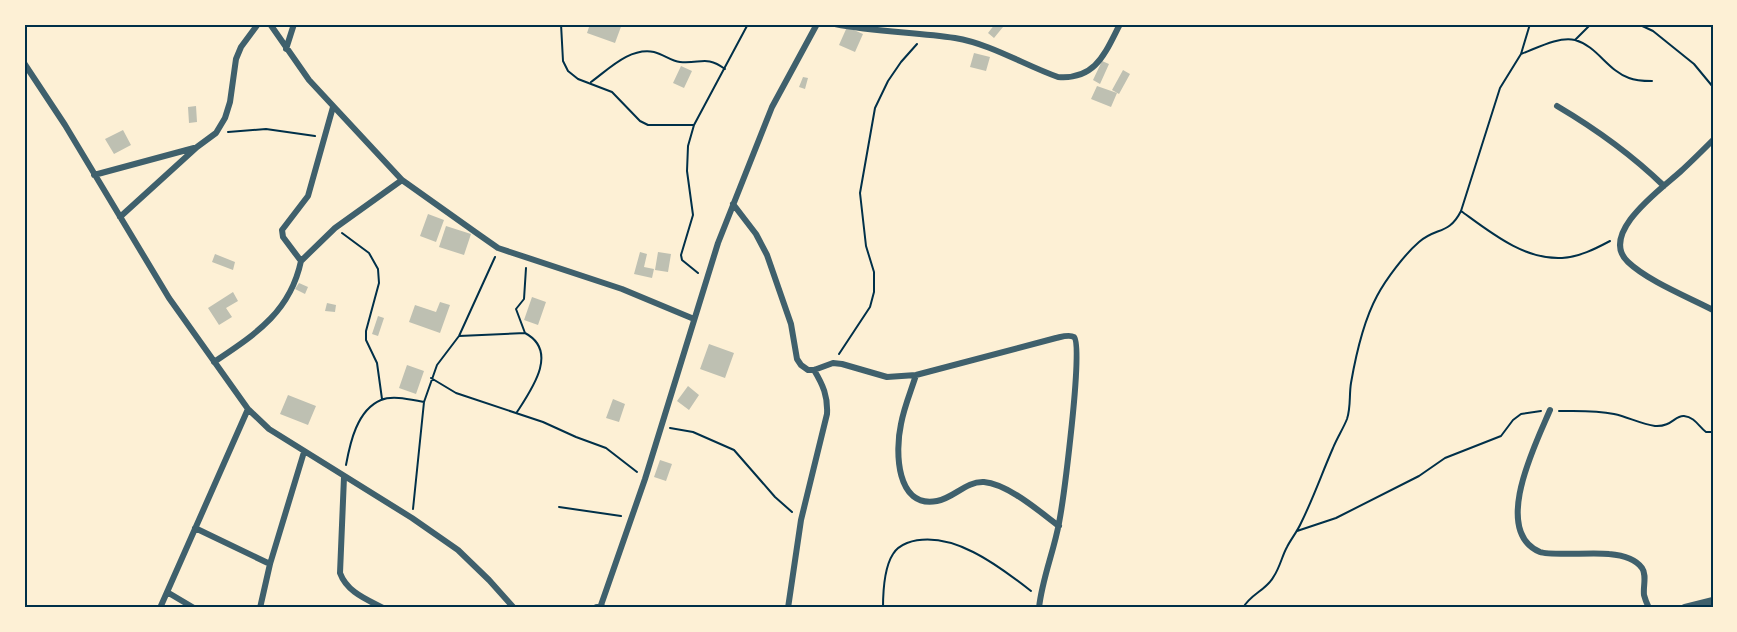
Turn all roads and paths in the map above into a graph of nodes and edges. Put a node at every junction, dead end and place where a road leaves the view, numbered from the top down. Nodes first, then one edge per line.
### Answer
1 (258, 24) edge
2 (270, 24) edge
3 (294, 24) edge
4 (561, 24) edge
5 (748, 24) edge
6 (817, 24) edge
7 (835, 24) edge
8 (1120, 24) edge
9 (1530, 24) edge
10 (1591, 24) edge
11 (1638, 24) edge
12 (926, 36) junction
13 (1575, 40) junction
14 (286, 49) junction
15 (1521, 54) junction
16 (24, 63) edge
17 (725, 69) junction
18 (1652, 81) dead end
19 (590, 83) junction
20 (1713, 87) edge
21 (1557, 106) dead end
22 (333, 107) junction
23 (694, 125) junction
24 (216, 133) junction
25 (324, 137) junction
26 (1713, 140) edge
27 (197, 147) junction
28 (94, 175) junction
29 (402, 180) junction
30 (1664, 186) junction
31 (733, 204) junction
32 (1461, 211) junction
33 (120, 217) junction
34 (335, 228) junction
35 (1621, 236) junction
36 (498, 248) junction
37 (526, 256) junction
38 (301, 261) junction
39 (706, 277) junction
40 (1713, 310) edge
41 (694, 319) junction
42 (525, 333) junction
43 (459, 336) junction
44 (214, 362) junction
45 (833, 363) junction
46 (814, 370) junction
47 (916, 375) junction
48 (431, 378) junction
49 (382, 399) junction
50 (424, 402) junction
51 (248, 409) junction
52 (1550, 410) junction
53 (517, 412) junction
54 (662, 427) junction
55 (1713, 432) edge
56 (304, 452) junction
57 (344, 477) junction
58 (645, 480) junction
59 (559, 507) dead end
60 (412, 518) junction
61 (632, 518) junction
62 (801, 520) junction
63 (1059, 526) junction
64 (195, 528) junction
65 (1297, 531) junction
66 (270, 564) junction
67 (167, 592) junction
68 (1040, 599) junction
69 (1713, 602) edge
70 (160, 608) edge
71 (194, 608) edge
72 (260, 608) edge
73 (383, 608) edge
74 (514, 608) edge
75 (600, 608) edge
76 (788, 608) edge
77 (883, 608) edge
78 (1039, 608) edge
79 (1243, 608) edge
80 (1648, 608) edge
81 (1685, 608) edge

1 - 24 street
2 - 14 street
3 - 14 street
4 - 19 path
5 - 17 path
6 - 31 street
7 - 12 street
8 - 12 street
9 - 15 path
10 - 13 path
11 - 20 path
12 - 45 path
13 - 15 path
13 - 18 path
14 - 22 street
15 - 32 path
16 - 28 street
17 - 19 path
17 - 23 path
19 - 23 path
21 - 30 street
22 - 25 street
22 - 29 street
23 - 39 path
24 - 25 path
24 - 27 street
25 - 38 street
26 - 30 street
27 - 28 street
27 - 33 street
28 - 33 street
29 - 34 street
29 - 36 street
30 - 35 street
31 - 39 street
31 - 46 street
32 - 35 path
32 - 65 path
33 - 44 street
34 - 38 street
34 - 49 path
35 - 40 street
36 - 37 street
36 - 43 path
37 - 41 street
37 - 42 path
38 - 44 street
39 - 41 street
41 - 54 street
42 - 43 path
42 - 53 path
43 - 48 path
44 - 51 street
45 - 46 street
45 - 47 street
46 - 62 street
47 - 63 street
47 - 63 street
48 - 50 path
48 - 53 path
49 - 50 path
49 - 57 path
50 - 60 path
51 - 56 street
51 - 64 street
52 - 55 path
52 - 65 path
52 - 80 street
53 - 58 path
54 - 58 street
54 - 62 path
56 - 57 street
56 - 66 street
57 - 60 street
57 - 73 street
58 - 61 street
59 - 61 path
60 - 74 street
61 - 75 street
62 - 76 street
63 - 68 street
64 - 66 street
64 - 67 street
65 - 79 path
66 - 72 street
67 - 70 street
67 - 71 street
68 - 77 path
68 - 78 street
69 - 81 street

